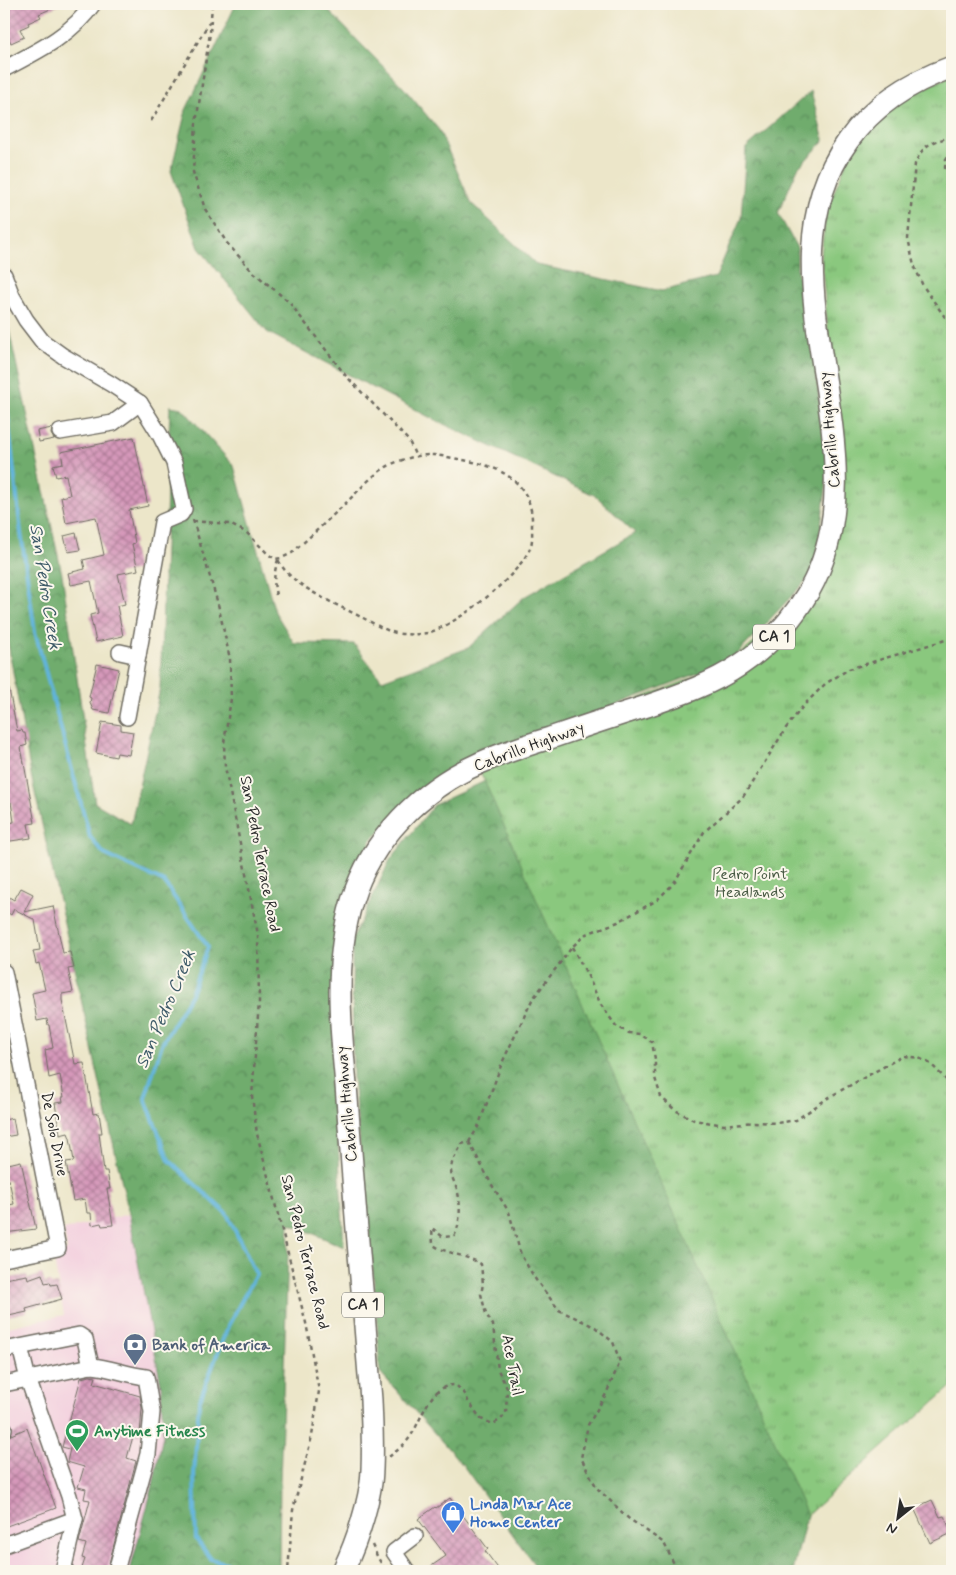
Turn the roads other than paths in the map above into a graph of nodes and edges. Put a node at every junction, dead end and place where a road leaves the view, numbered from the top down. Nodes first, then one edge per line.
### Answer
1 (93, 4) edge
2 (952, 68) edge
3 (4, 69) edge
4 (4, 275) edge
5 (140, 403) junction
6 (60, 432) dead end
7 (120, 652) dead end
8 (138, 656) junction
9 (127, 717) dead end
10 (4, 972) edge
11 (4, 1258) edge
12 (20, 1347) junction
13 (4, 1350) edge
14 (91, 1366) junction
15 (28, 1379) junction
16 (4, 1384) edge
17 (75, 1519) junction
18 (414, 1536) dead end
19 (4, 1545) edge
20 (63, 1571) edge
21 (116, 1571) edge
22 (343, 1571) edge
23 (407, 1571) edge

1 - 3 street
2 - 22 highway, Cabrillo Highway / CA 1
4 - 5 street
5 - 6 street
5 - 8 street
7 - 8 street
8 - 9 street
10 - 11 street, De Solo Drive
12 - 13 street
12 - 14 street
12 - 15 street
14 - 15 street
14 - 21 street
15 - 16 street
15 - 17 street
17 - 19 street
17 - 20 street
18 - 23 street

